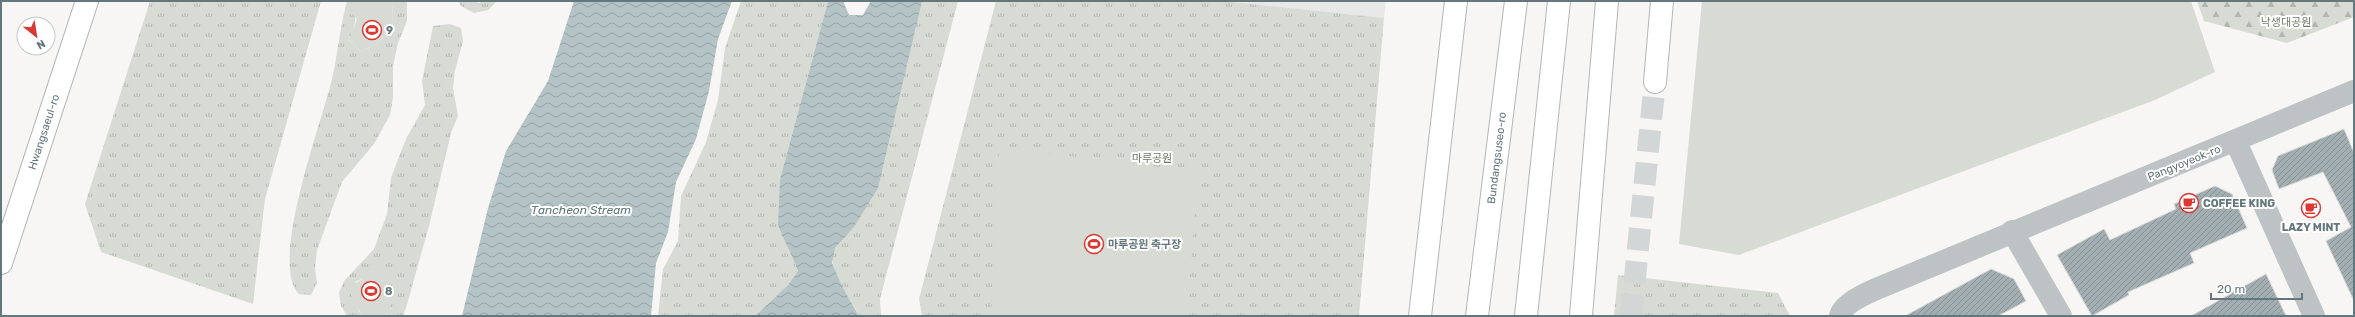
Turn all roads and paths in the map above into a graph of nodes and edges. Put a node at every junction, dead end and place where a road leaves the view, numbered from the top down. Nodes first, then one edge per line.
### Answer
1 (87, 1) edge
2 (1456, 1) edge
3 (1516, 1) edge
4 (1559, 1) edge
5 (1607, 1) edge
6 (1662, 1) edge
7 (1655, 82) tunnel mouth
8 (2354, 91) edge
9 (2236, 142) junction
10 (2012, 232) junction
11 (1, 263) edge
12 (1840, 314) edge
13 (1420, 316) edge
14 (1477, 316) edge
15 (1526, 316) edge
16 (1581, 316) edge
17 (2061, 316) edge
18 (2314, 316) edge

1 - 11 main road, Hwangsaeul-ro
2 - 13 main road
3 - 14 main road, Bundangsuseo-ro
4 - 15 main road
5 - 16 main road
6 - 7 main road
8 - 9 street, Pangyoyeok-ro
9 - 10 street, Pangyoyeok-ro
9 - 18 street
10 - 12 street, Pangyoyeok-ro
10 - 17 street

